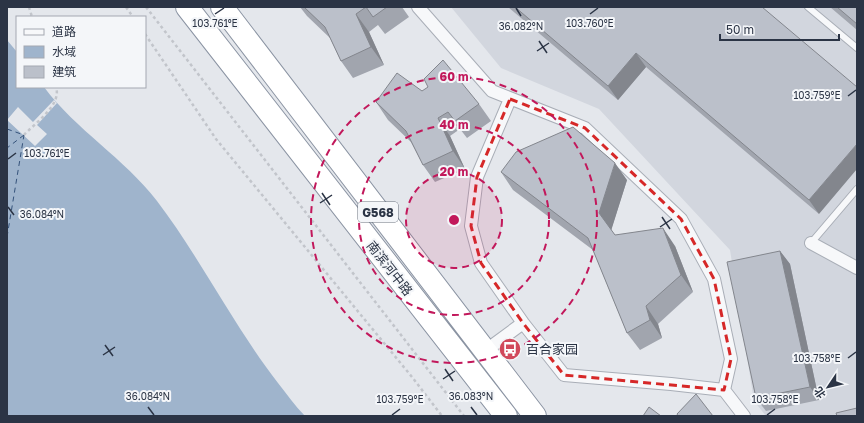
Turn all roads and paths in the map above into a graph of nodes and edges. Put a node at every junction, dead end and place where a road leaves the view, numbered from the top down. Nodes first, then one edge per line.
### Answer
1 (126, 7) edge
2 (146, 7) edge
3 (187, 7) edge
4 (222, 7) edge
5 (418, 7) edge
6 (808, 7) edge
7 (132, 16) edge
8 (146, 35) edge
9 (857, 48) edge
10 (56, 88) edge
11 (510, 98) junction
12 (24, 134) dead end
13 (857, 188) edge
14 (811, 243) joint
15 (857, 268) edge
16 (523, 323) junction
17 (485, 351) junction
18 (724, 390) junction
19 (442, 416) edge
20 (464, 416) edge
21 (506, 416) edge
22 (535, 416) edge
23 (744, 416) edge

1 - 7 path
2 - 20 path
3 - 21 highway, 南滨河中路 / G568
4 - 17 highway, 南滨河中路 / G568
5 - 11 street
6 - 9 lane
8 - 19 path
10 - 12 path
11 - 16 street
11 - 18 street
13 - 14 lane
14 - 15 street
16 - 17 street
16 - 18 street
17 - 22 highway, 南滨河中路 / G568
18 - 23 street

